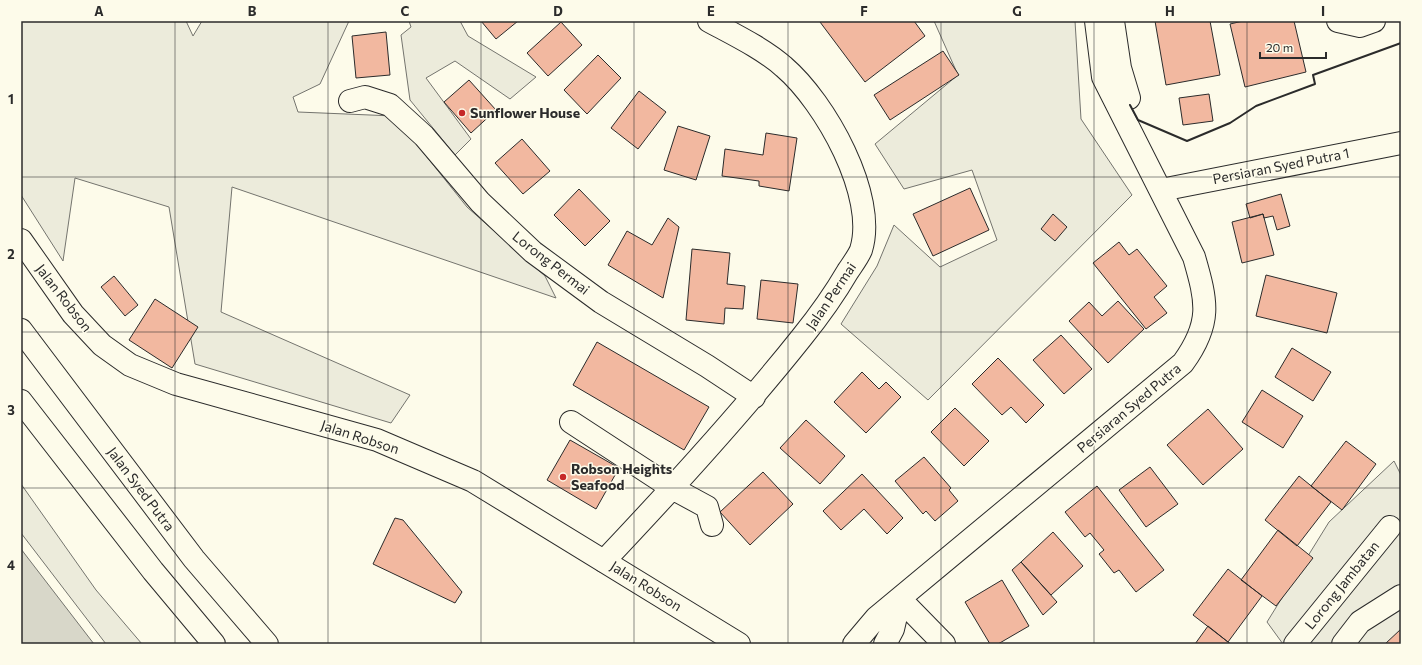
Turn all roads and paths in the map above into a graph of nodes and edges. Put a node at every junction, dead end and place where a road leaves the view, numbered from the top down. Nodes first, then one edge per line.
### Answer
1 (710, 21) edge
2 (1096, 21) edge
3 (1113, 21) edge
4 (1338, 21) edge
5 (1374, 21) edge
6 (1129, 98) dead end
7 (350, 100) dead end
8 (1401, 143) edge
9 (1161, 190) junction
10 (21, 240) edge
11 (21, 330) edge
12 (754, 397) junction
13 (21, 401) edge
14 (571, 422) dead end
15 (672, 488) junction
16 (712, 525) dead end
17 (1390, 527) dead end
18 (604, 561) junction
19 (1401, 596) edge
20 (900, 599) junction
21 (1297, 643) edge
22 (214, 644) edge
23 (268, 644) edge
24 (740, 644) edge
25 (854, 644) edge
26 (886, 644) edge
27 (944, 644) edge
28 (1343, 644) edge

1 - 12 street, Jalan Permai
2 - 9 street, Persiaran Syed Putra
3 - 6 street
4 - 5 street
7 - 12 street, Lorong Permai
8 - 9 street, Persiaran Syed Putra 1
9 - 20 street, Persiaran Syed Putra
10 - 18 street, Jalan Robson
11 - 23 street, Jalan Syed Putra
12 - 15 street, Jalan Permai
13 - 22 street
14 - 15 street
15 - 16 street
15 - 18 street, Jalan Permai
17 - 21 street, Lorong Jambatan
18 - 24 street, Jalan Robson
19 - 28 street
20 - 25 street, Persiaran Syed Putra
20 - 26 street
20 - 27 street

